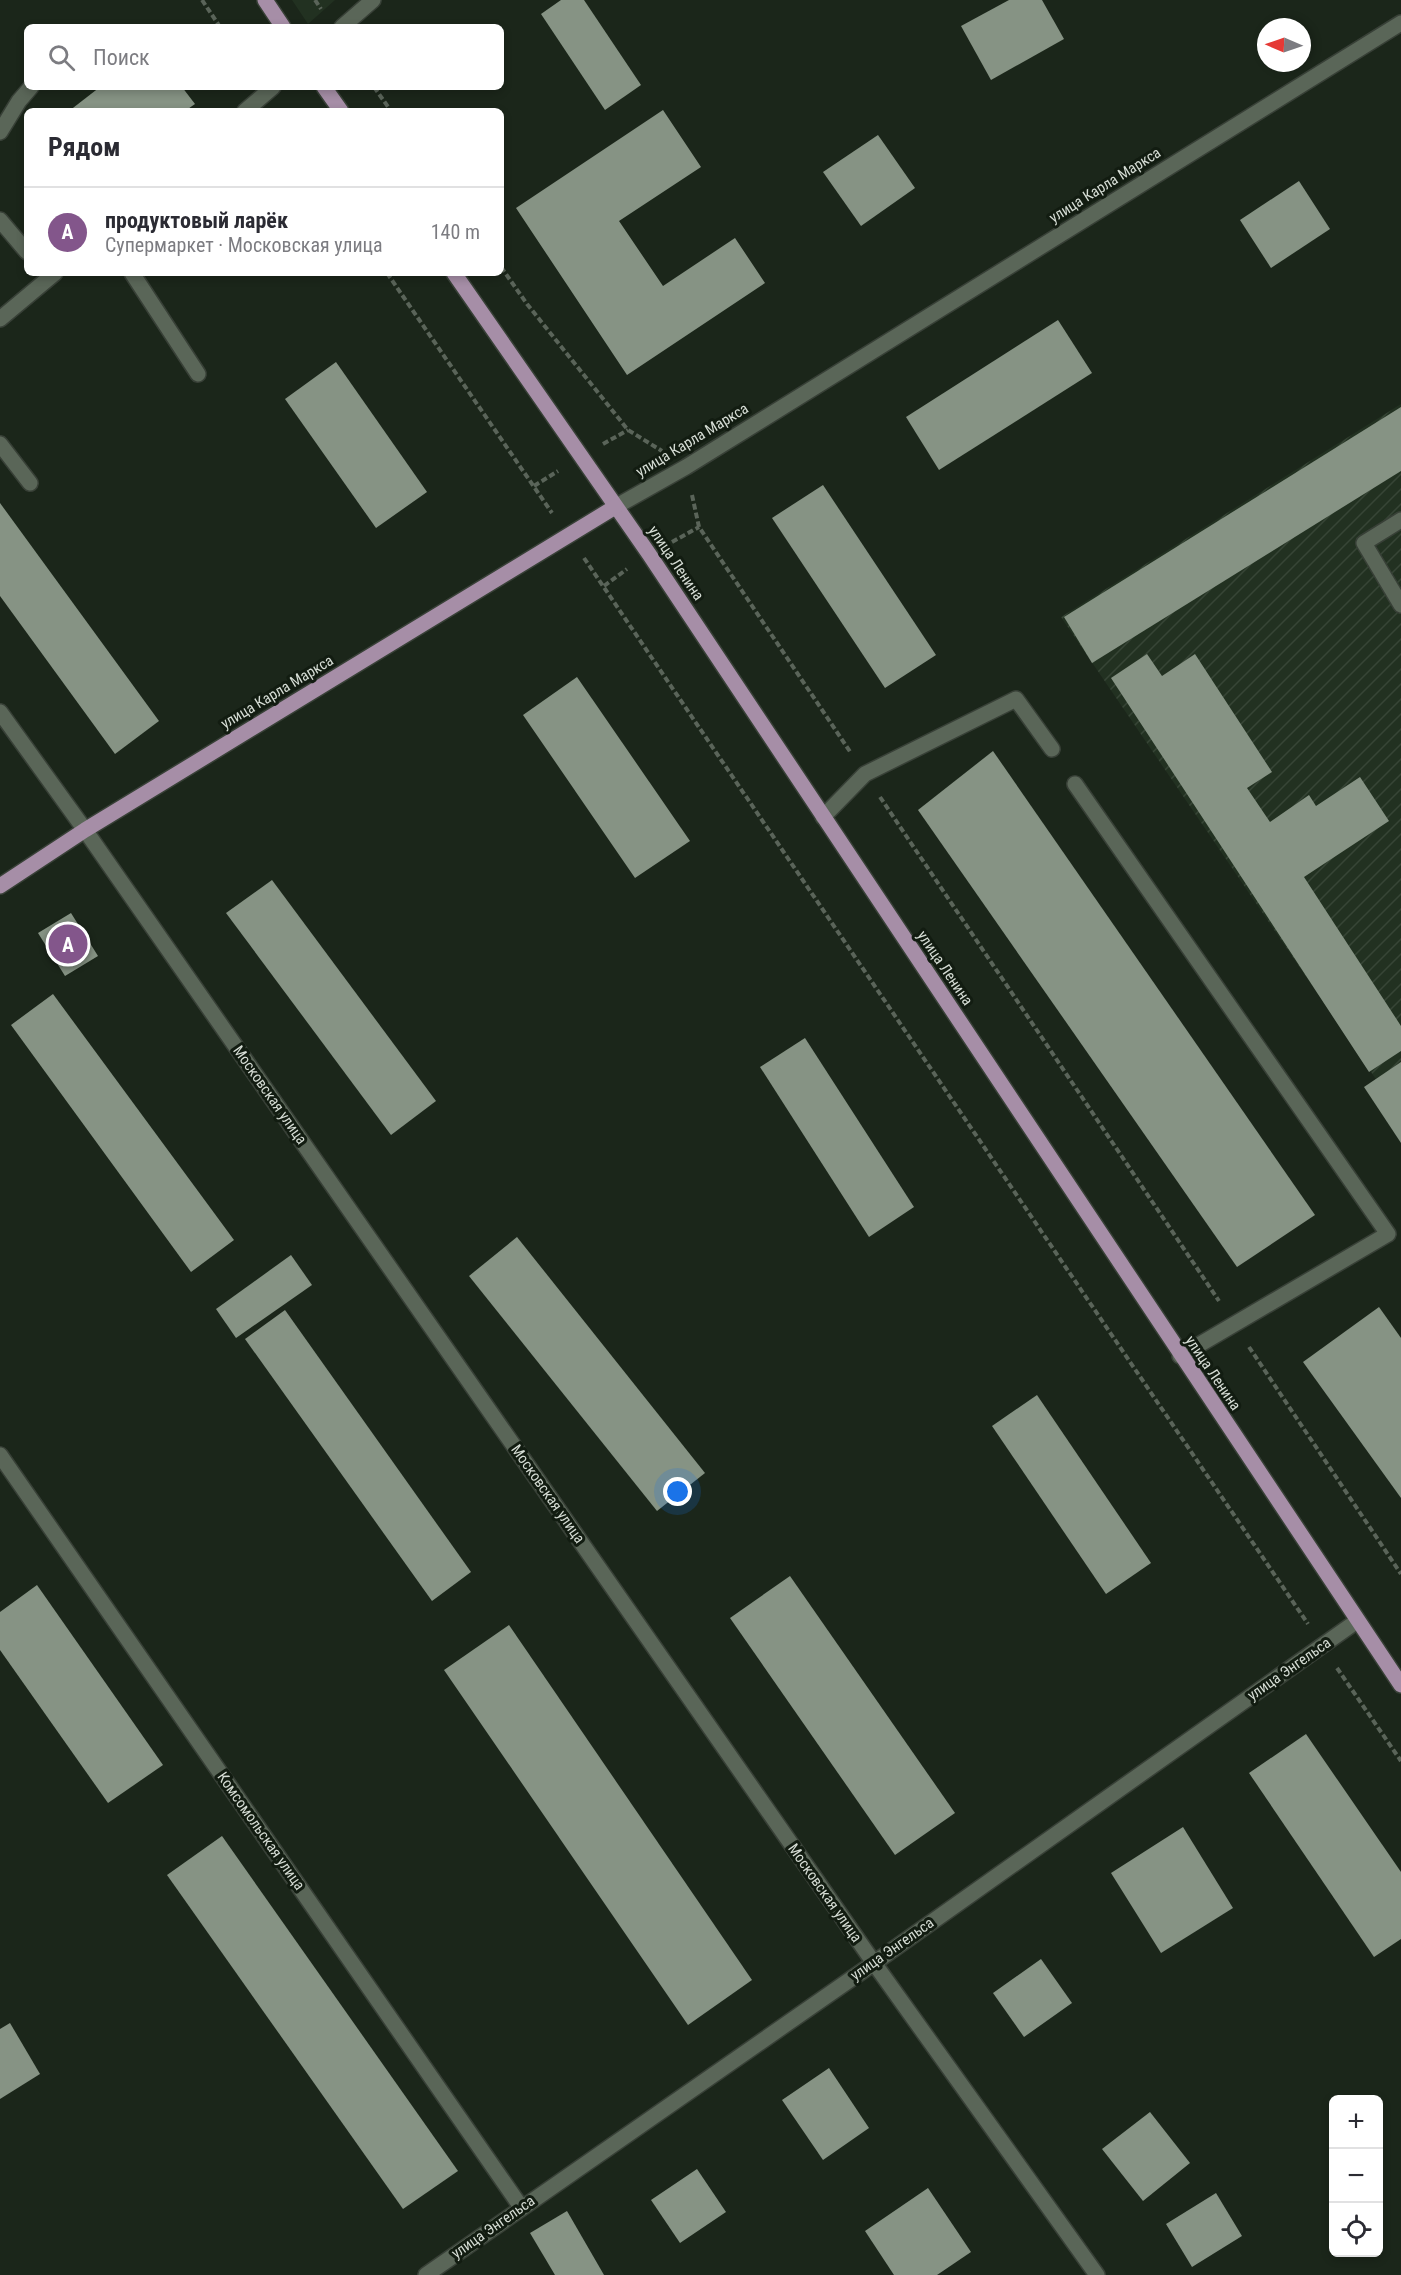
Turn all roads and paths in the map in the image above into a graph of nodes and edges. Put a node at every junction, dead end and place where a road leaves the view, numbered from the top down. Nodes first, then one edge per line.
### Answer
1 (202, 0) edge
2 (265, 0) edge
3 (373, 0) edge
4 (1401, 23) edge
5 (218, 24) edge
6 (281, 24) edge
7 (345, 24) edge
8 (28, 90) edge
9 (269, 90) edge
10 (326, 90) edge
11 (376, 90) edge
12 (248, 108) edge
13 (339, 108) edge
14 (389, 108) edge
15 (0, 132) edge
16 (0, 220) edge
17 (24, 248) edge
18 (504, 271) edge
19 (49, 276) edge
20 (134, 276) edge
21 (389, 276) edge
22 (456, 276) edge
23 (0, 320) edge
24 (198, 374) dead end
25 (0, 444) edge
26 (686, 467) junction
27 (30, 483) dead end
28 (615, 507) junction
29 (1401, 520) edge
30 (568, 536) junction
31 (1401, 605) edge
32 (0, 712) edge
33 (1052, 749) dead end
34 (865, 774) junction
35 (1075, 784) dead end
36 (823, 817) junction
37 (85, 830) junction
38 (0, 886) edge
39 (1233, 1323) junction
40 (1180, 1356) junction
41 (0, 1455) edge
42 (1401, 1574) edge
43 (1357, 1621) junction
44 (1322, 1646) junction
45 (1401, 1685) edge
46 (1401, 1761) edge
47 (874, 1963) junction
48 (521, 2207) junction
49 (426, 2275) edge
50 (1097, 2275) edge

1 - 5 path
2 - 6 main road
3 - 7 street
4 - 26 street, улица Карла Маркса
8 - 15 street
9 - 12 street
10 - 13 main road
11 - 14 path
16 - 17 street
18 - 26 path
19 - 23 street
20 - 24 street
21 - 30 path
22 - 28 main road, улица Ленина
25 - 27 street
26 - 28 street, улица Карла Маркса
26 - 34 path
28 - 30 main road, улица Карла Маркса
28 - 36 main road, улица Ленина
29 - 31 street
30 - 37 main road, улица Карла Маркса
30 - 44 path
32 - 37 street, Московская улица
33 - 34 street
34 - 36 street
34 - 39 path
35 - 39 street
36 - 40 main road, улица Ленина
37 - 38 main road, улица Карла Маркса
37 - 47 street, Московская улица
39 - 40 street
39 - 42 path
40 - 43 main road, улица Ленина
41 - 48 street, Комсомольская улица
43 - 44 street, улица Энгельса
43 - 45 main road, улица Ленина
44 - 46 path
44 - 47 street, улица Энгельса
47 - 48 street, улица Энгельса
47 - 50 street, Московская улица
48 - 49 street, улица Энгельса

